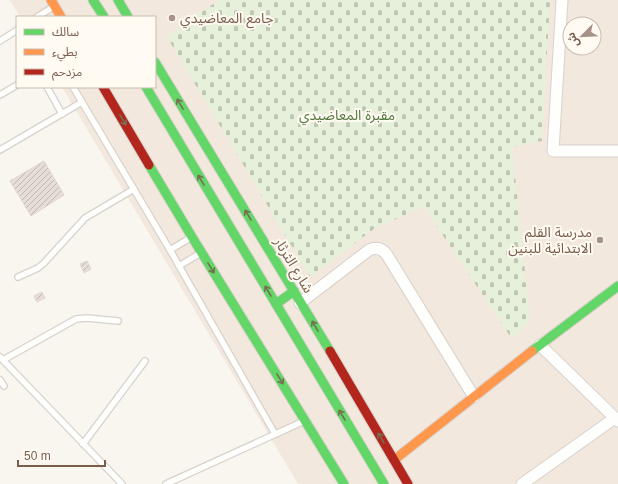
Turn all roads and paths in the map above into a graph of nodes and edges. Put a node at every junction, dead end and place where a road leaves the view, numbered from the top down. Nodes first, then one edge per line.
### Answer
1 (93, 0) edge
2 (118, 0) edge
3 (562, 0) edge
4 (53, 3) edge
5 (38, 16) edge
6 (60, 16) edge
7 (103, 16) edge
8 (127, 16) edge
9 (16, 31) edge
10 (0, 41) edge
11 (156, 64) edge
12 (16, 87) edge
13 (48, 88) edge
14 (74, 88) edge
15 (104, 88) edge
16 (147, 88) edge
17 (0, 95) edge
18 (82, 102) junction
19 (62, 114) junction
20 (0, 150) edge
21 (618, 151) edge
22 (134, 190) junction
23 (192, 237) junction
24 (170, 250) junction
25 (202, 252) junction
26 (179, 266) junction
27 (18, 277) dead end
28 (618, 286) edge
29 (294, 292) junction
30 (300, 303) junction
31 (276, 304) junction
32 (118, 321) dead end
33 (540, 345) junction
34 (1, 359) edge
35 (145, 361) dead end
36 (474, 397) junction
37 (305, 420) junction
38 (616, 420) edge
39 (276, 434) junction
40 (83, 444) junction
41 (394, 460) junction
42 (536, 480) edge
43 (342, 483) edge
44 (122, 484) edge
45 (166, 484) edge
46 (384, 484) edge
47 (408, 484) edge
48 (522, 484) edge

1 - 7 main road
2 - 8 main road
3 - 21 street
4 - 5 lane
4 - 6 main road
9 - 10 lane
29 -> 11 main road, شارع الثرثار
12 - 17 lane
13 - 19 lane
14 - 18 lane
15 -> 23 main road
31 -> 16 main road
18 - 19 lane
18 - 22 lane
19 - 20 lane
22 - 24 lane
22 - 27 lane
23 - 24 lane
23 - 25 main road
24 - 26 lane
25 - 26 lane
25 -> 37 main road
26 - 39 lane
28 - 33 main road
29 - 30 main road, شارع الثرثار
29 - 31 main road
30 - 36 street
41 -> 30 main road, شارع الثرثار
46 -> 31 main road
32 - 34 lane
33 - 36 main road
33 - 38 street
34 - 40 lane
35 - 40 lane
36 - 41 main road
37 - 39 lane
37 - 43 main road
38 - 42 street
39 - 45 lane
40 - 44 lane
41 - 47 main road, شارع الثرثار
42 - 48 street

